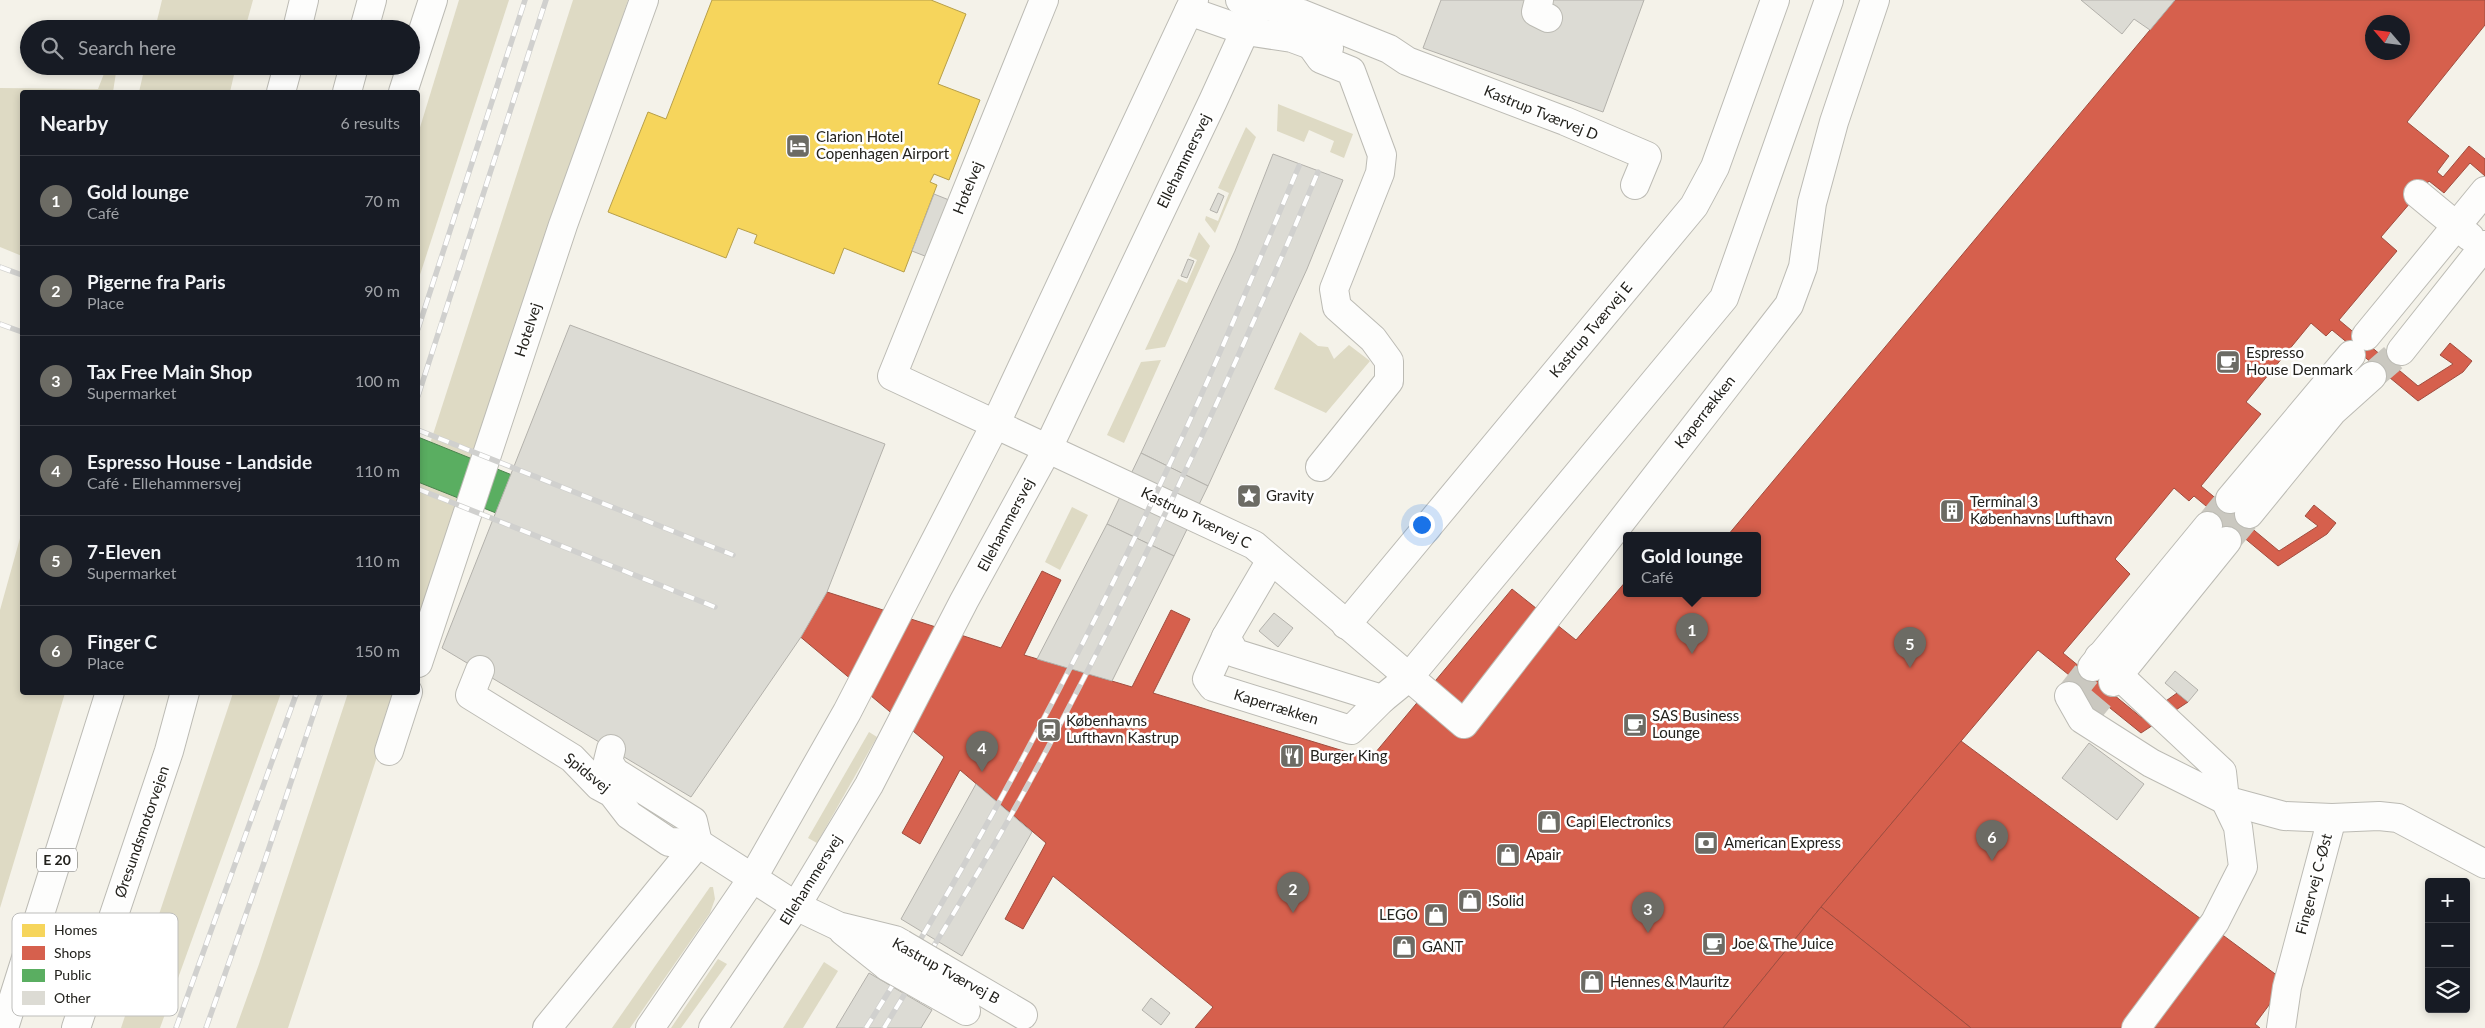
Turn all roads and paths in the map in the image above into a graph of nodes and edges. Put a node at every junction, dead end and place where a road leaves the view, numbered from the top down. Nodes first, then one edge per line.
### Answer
1 (304, 0) edge
2 (372, 0) edge
3 (433, 0) edge
4 (644, 0) edge
5 (1044, 0) edge
6 (1775, 0) edge
7 (1829, 0) edge
8 (1874, 0) edge
9 (1252, 2) edge
10 (1191, 6) edge
11 (299, 20) edge
12 (366, 20) edge
13 (1246, 31) junction
14 (420, 40) edge
15 (1310, 45) junction
16 (1407, 62) junction
17 (286, 75) edge
18 (352, 75) edge
19 (409, 75) edge
20 (282, 90) edge
21 (348, 90) edge
22 (404, 90) edge
23 (1635, 185) dead end
24 (2485, 191) edge
25 (2418, 194) dead end
26 (2457, 226) junction
27 (2484, 246) edge
28 (2401, 351) tunnel mouth
29 (892, 376) joint
30 (2372, 376) tunnel mouth
31 (996, 423) junction
32 (1048, 448) junction
33 (1320, 467) dead end
34 (2218, 534) tunnel mouth
35 (1271, 560) junction
36 (1346, 625) junction
37 (1226, 637) junction
38 (420, 657) edge
39 (480, 670) dead end
40 (1414, 681) junction
41 (109, 695) edge
42 (184, 695) edge
43 (190, 695) edge
44 (407, 695) edge
45 (2069, 696) dead end
46 (1382, 699) junction
47 (611, 749) dead end
48 (389, 750) dead end
49 (169, 751) junction
50 (2225, 800) junction
51 (2332, 818) junction
52 (698, 843) junction
53 (2485, 864) edge
54 (752, 879) junction
55 (796, 906) junction
56 (40, 913) edge
57 (115, 913) edge
58 (934, 978) junction
59 (12, 1003) edge
60 (966, 1012) dead end
61 (1023, 1015) dead end
62 (80, 1016) edge
63 (4, 1028) edge
64 (76, 1028) edge
65 (546, 1028) edge
66 (650, 1028) edge
67 (713, 1028) edge
68 (2136, 1028) edge
69 (2281, 1028) edge

1 - 11 main road
2 - 12 main road
3 - 14 main road
4 - 38 main road, Hotelvej
5 - 29 main road, Hotelvej
6 - 36 main road, Kastrup Tværvej E
7 - 40 main road, Kaperrækken
8 - 40 main road, Kaperrækken
9 - 13 main road, Ellehammersvej
9 - 16 main road, Kastrup Tværvej D
10 - 13 main road, Kastrup Tværvej D
10 - 31 main road
13 - 15 main road, Kastrup Tværvej D
13 - 32 main road, Ellehammersvej
15 - 16 main road, Kastrup Tværvej D
15 - 33 main road
16 - 23 main road, Kastrup Tværvej D
17 - 20 main road
18 - 21 main road
19 - 22 main road
24 - 26 main road
25 - 26 main road
26 - 27 main road
26 - 30 main road
27 - 28 main road
29 - 31 main road, Kastrup Tværvej C
31 - 32 main road, Kastrup Tværvej C
31 - 54 main road
32 - 35 main road, Kastrup Tværvej C
32 - 55 main road, Ellehammersvej
34 - 50 main road
35 - 36 main road, Kastrup Tværvej C
35 - 37 main road, Kaperrækken
36 - 40 main road, Kastrup Tværvej C
37 - 46 main road
37 - 46 main road, Kaperrækken
39 - 52 main road, Spidsvej
40 - 46 main road, Kaperrækken
41 - 56 main road, E 20
42 - 49 main road, Øresundsmotorvejen
43 - 49 main road
44 - 48 main road
45 - 50 main road, Fingervej C-Øst
47 - 52 main road, Spidsvej
49 - 57 main road, Øresundsmotorvejen
50 - 51 main road, Fingervej C-Øst
50 - 68 main road
51 - 53 main road
51 - 69 main road, Fingervej C-Øst
52 - 54 main road
52 - 65 main road
54 - 55 main road, Kastrup Tværvej B
54 - 66 main road
55 - 58 main road, Kastrup Tværvej B, bridge
55 - 67 main road, Ellehammersvej
58 - 60 main road, Kastrup Tværvej B
58 - 61 main road, Kastrup Tværvej B
59 - 63 main road, E 20
62 - 64 main road, Øresundsmotorvejen

